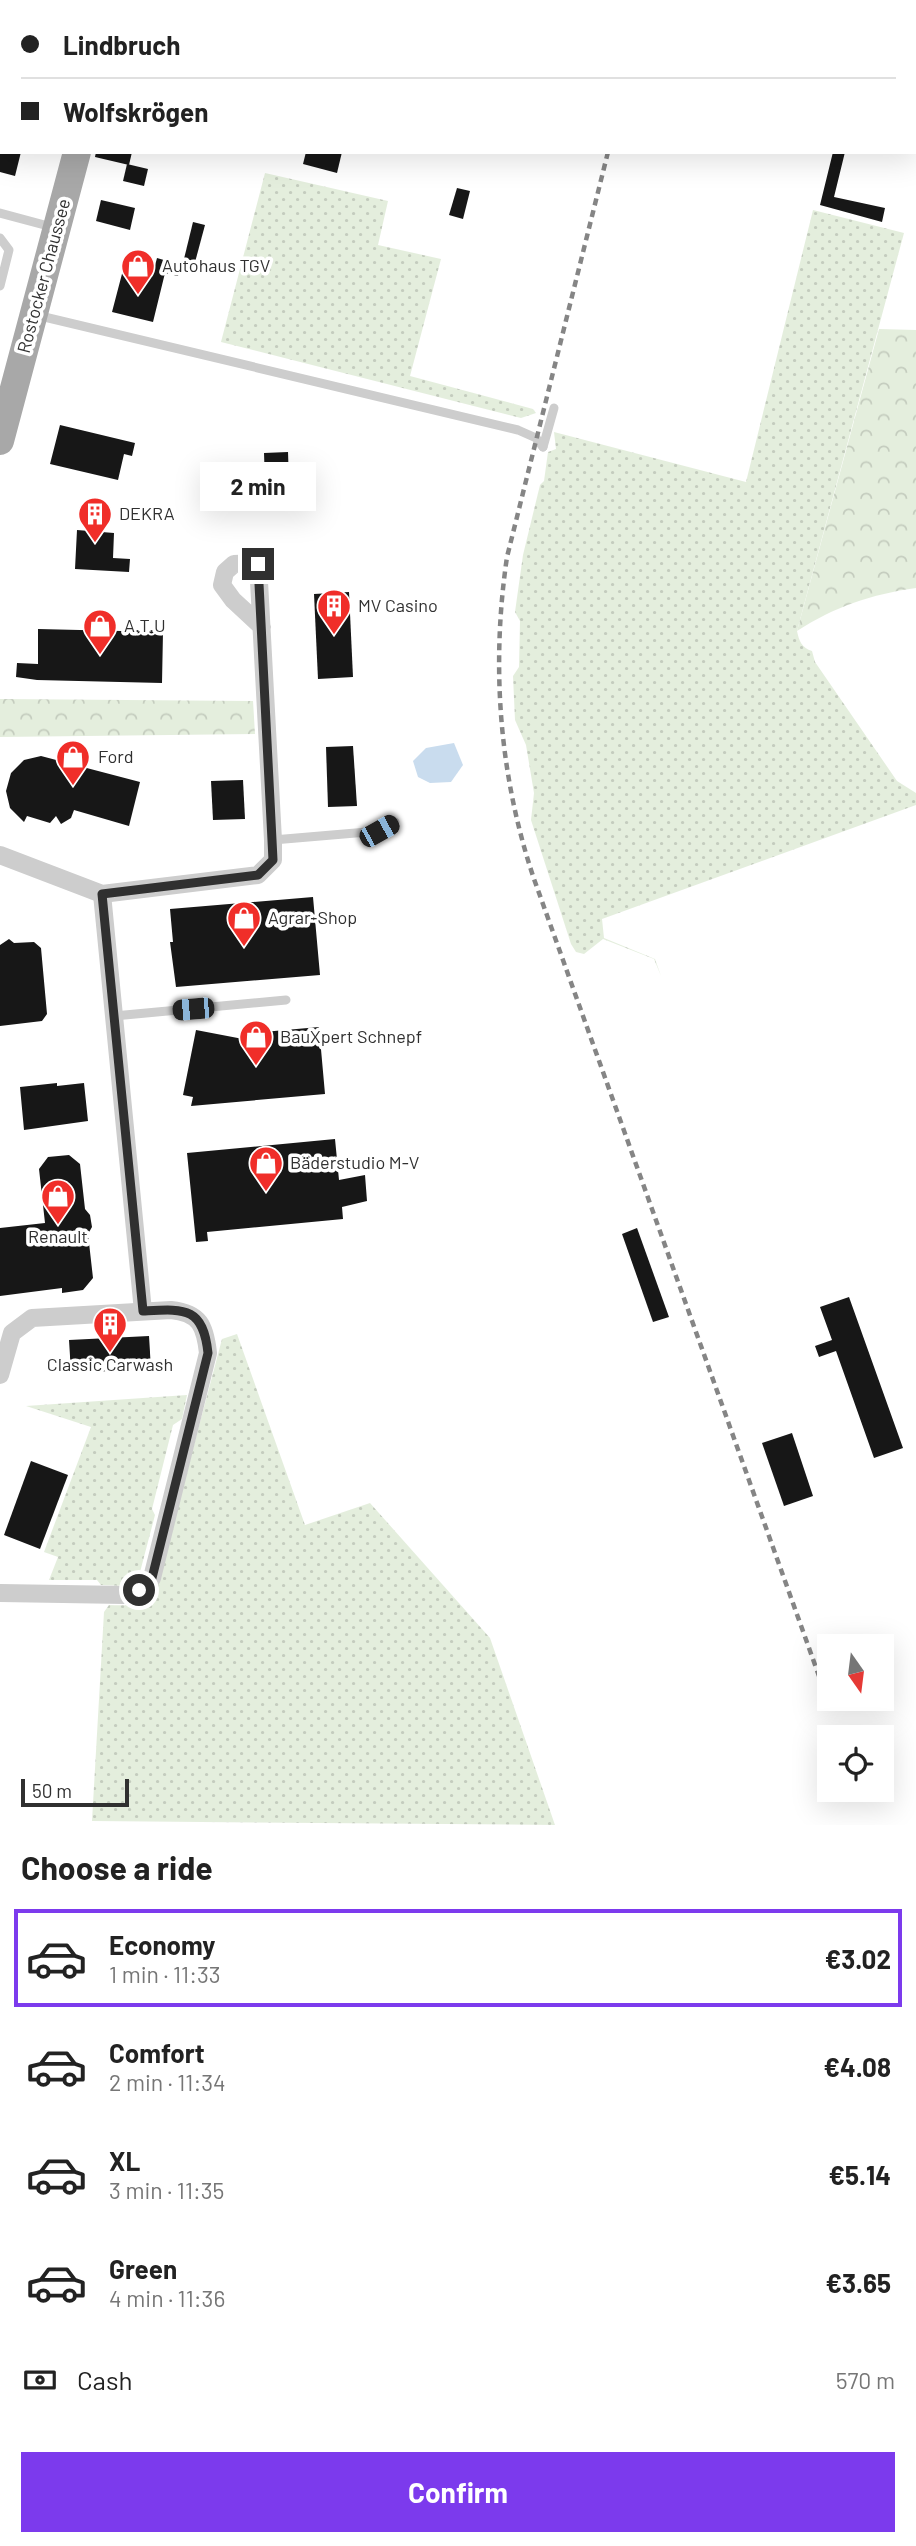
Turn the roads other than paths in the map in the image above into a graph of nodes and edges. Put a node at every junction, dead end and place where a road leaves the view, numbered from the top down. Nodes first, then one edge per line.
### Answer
1 (76, 154) edge
2 (0, 213) edge
3 (57, 228) junction
4 (0, 238) edge
5 (0, 286) edge
6 (34, 314) junction
7 (554, 408) dead end
8 (0, 441) edge
9 (262, 627) junction
10 (395, 822) dead end
11 (274, 840) junction
12 (2, 857) edge
13 (102, 894) junction
14 (286, 1000) dead end
15 (114, 1016) junction
16 (143, 1311) junction
17 (0, 1375) edge
18 (0, 1593) edge

1 - 3 main road, Rostocker Chaussee
2 - 3 lane
3 - 6 main road, Rostocker Chaussee
4 - 5 lane
6 - 7 lane
6 - 8 main road, Rostocker Chaussee
9 - 9 street
9 - 11 street
10 - 11 lane
11 - 13 street
12 - 13 street
13 - 15 street
14 - 15 lane
15 - 16 street
16 - 17 street
16 - 18 street

